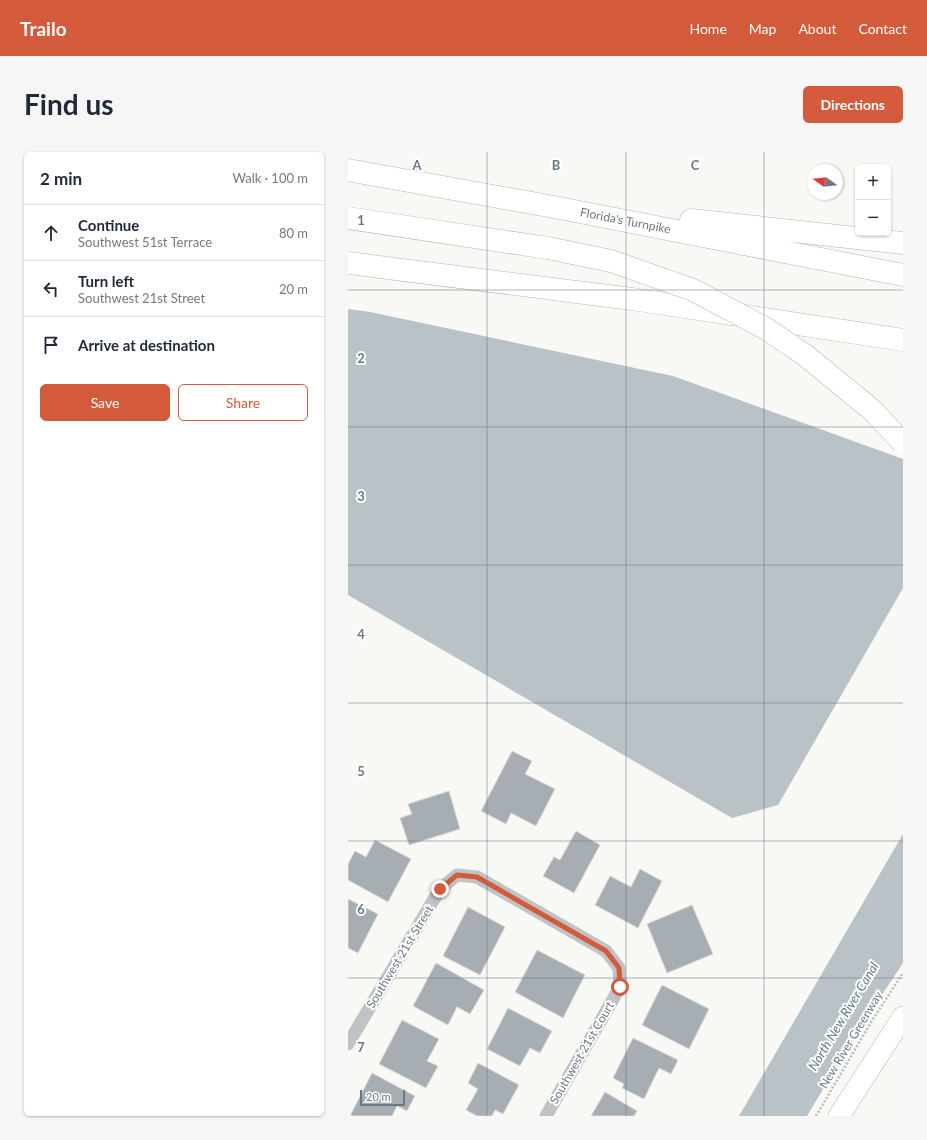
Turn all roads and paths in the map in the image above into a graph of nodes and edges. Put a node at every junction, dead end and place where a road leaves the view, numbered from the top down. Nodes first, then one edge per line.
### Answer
1 (348, 170) edge
2 (554, 207) junction
3 (348, 218) edge
4 (903, 243) edge
5 (348, 263) edge
6 (903, 275) edge
7 (903, 340) edge
8 (903, 443) edge
9 (457, 875) joint
10 (903, 973) edge
11 (903, 1017) edge
12 (348, 1044) edge
13 (546, 1116) edge
14 (816, 1116) edge
15 (839, 1116) edge

1 - 2 highway, Florida's Turnpike
2 - 4 highway
2 - 6 highway, Florida's Turnpike
3 - 8 highway, bridge
5 - 7 highway
9 - 12 street, Southwest 21st Street
9 - 13 street, Southwest 21st Court
10 - 14 path, New River Greenway
11 - 15 main road

